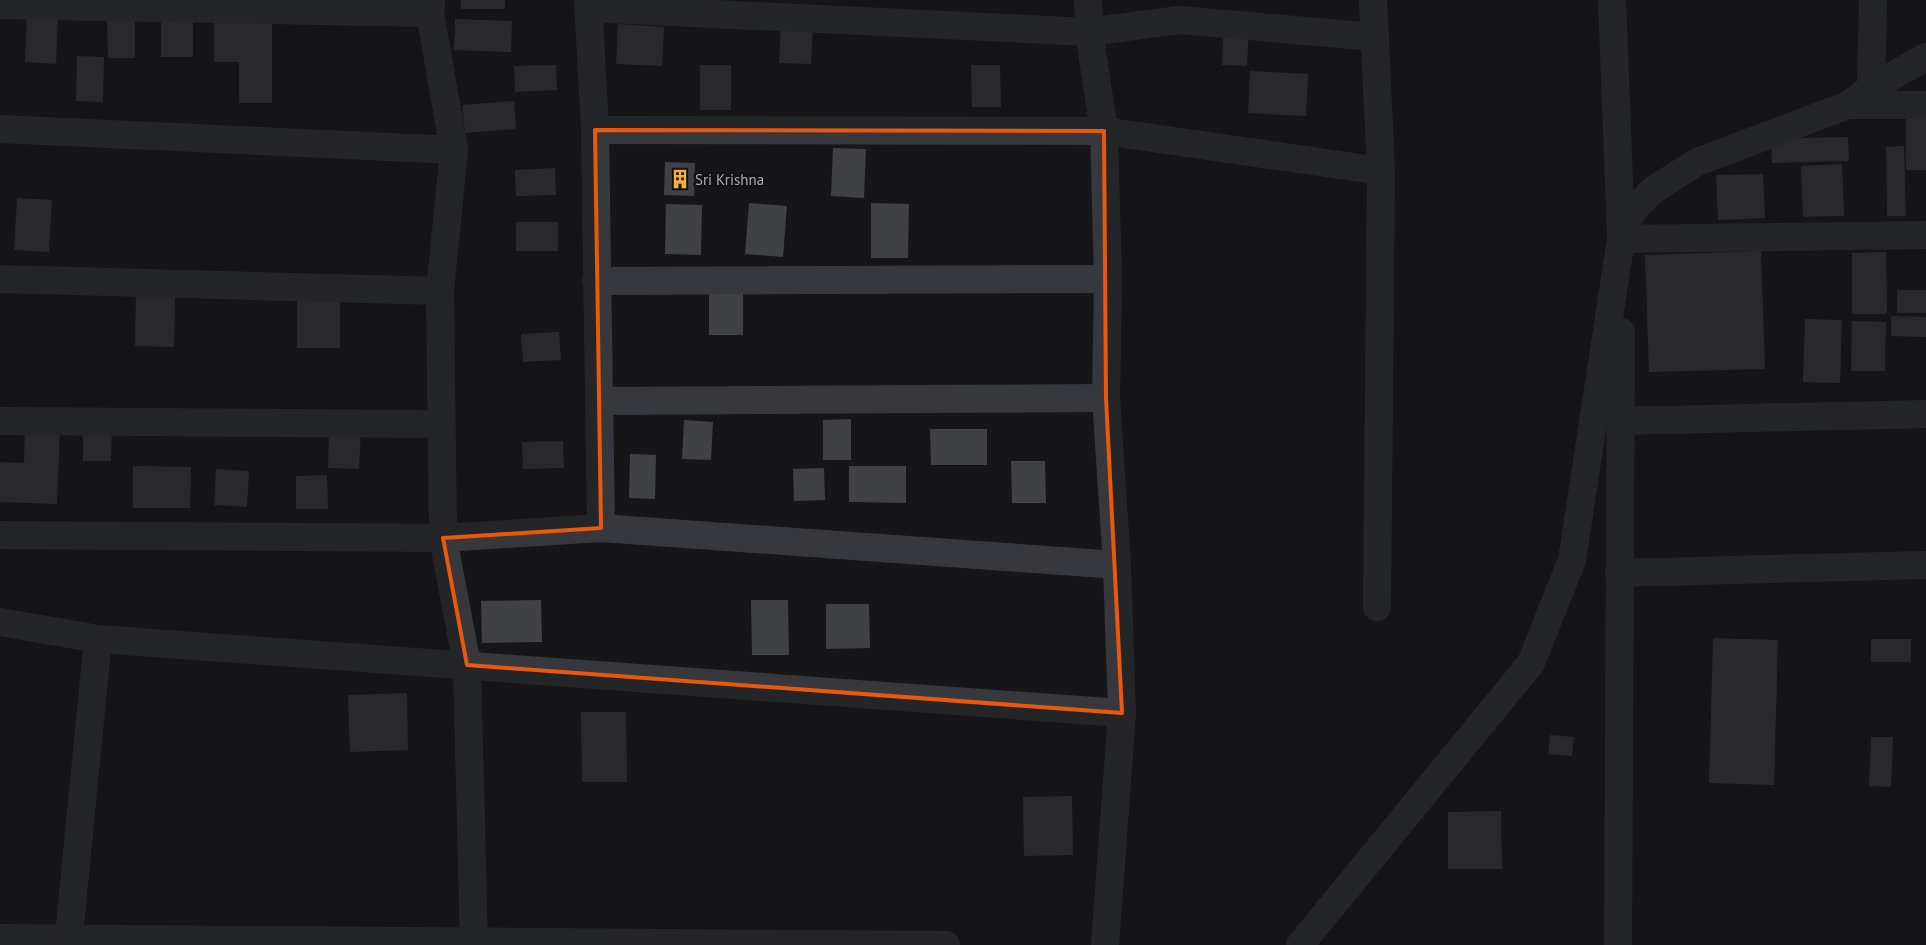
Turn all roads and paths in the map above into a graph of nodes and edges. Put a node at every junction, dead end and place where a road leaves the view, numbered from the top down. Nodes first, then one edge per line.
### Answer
1 (1088, 0) edge
2 (1373, 0) edge
3 (1612, 0) edge
4 (1874, 0) edge
5 (588, 4) edge
6 (0, 5) edge
7 (431, 6) edge
8 (1088, 32) junction
9 (1375, 36) junction
10 (1926, 57) edge
11 (1871, 88) junction
12 (1848, 105) junction
13 (1926, 105) edge
14 (0, 129) edge
15 (595, 130) junction
16 (1104, 131) junction
17 (454, 150) junction
18 (1381, 171) junction
19 (1926, 235) edge
20 (1621, 239) junction
21 (0, 279) edge
22 (1108, 279) junction
23 (596, 281) junction
24 (440, 291) junction
25 (1106, 398) junction
26 (599, 402) junction
27 (1926, 414) edge
28 (0, 421) edge
29 (1620, 421) junction
30 (442, 424) junction
31 (601, 528) junction
32 (0, 535) edge
33 (442, 538) junction
34 (1117, 565) junction
35 (1926, 565) edge
36 (1619, 573) junction
37 (1378, 607) dead end
38 (0, 622) edge
39 (98, 639) junction
40 (466, 665) junction
41 (1122, 713) junction
42 (0, 938) edge
43 (68, 942) edge
44 (168, 942) edge
45 (312, 943) edge
46 (474, 943) edge
47 (946, 945) edge
48 (1105, 945) edge
49 (1300, 945) edge
50 (1618, 945) edge

1 - 8 street
2 - 9 street
3 - 20 street
4 - 11 street
5 - 8 street
5 - 15 street
6 - 7 street
7 - 17 street
8 - 9 street
8 - 16 street
9 - 18 street
10 - 11 street
11 - 12 street
12 - 13 street
12 - 20 street
14 - 17 street
15 - 16 street
15 - 23 street
16 - 18 street
16 - 22 street
17 - 24 street
18 - 37 street
19 - 20 street
20 - 29 street
20 - 49 street
21 - 24 street
22 - 23 street
22 - 25 street
23 - 26 street
24 - 30 street
25 - 26 street
25 - 34 street
26 - 31 street
27 - 29 street
28 - 30 street
29 - 36 street
30 - 33 street
31 - 33 street
31 - 34 street
32 - 33 street
33 - 40 street
34 - 41 street
35 - 36 street
36 - 50 street
38 - 39 street
39 - 40 street
39 - 43 street
40 - 41 street
40 - 46 street
41 - 48 street
42 - 43 street
43 - 44 street
44 - 45 street
45 - 46 street
46 - 47 street

